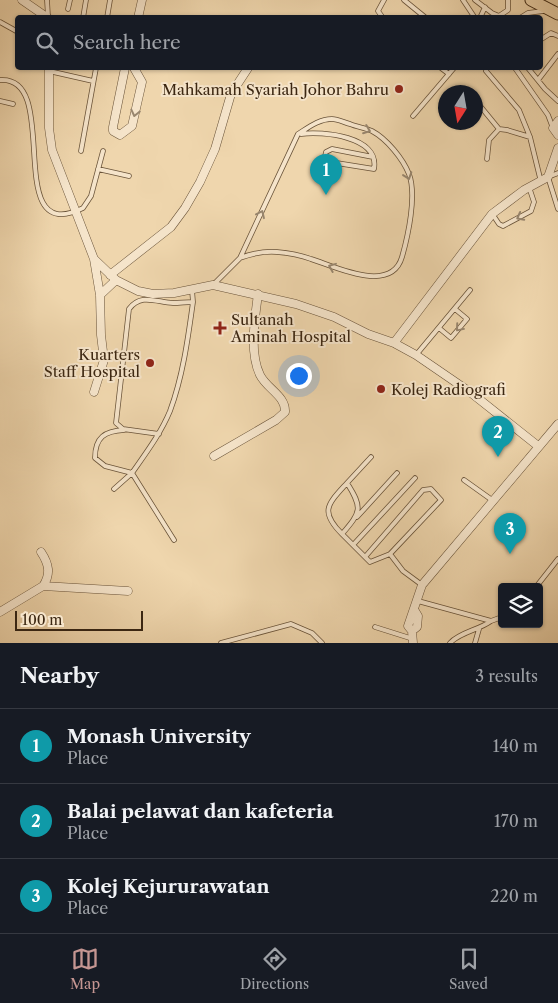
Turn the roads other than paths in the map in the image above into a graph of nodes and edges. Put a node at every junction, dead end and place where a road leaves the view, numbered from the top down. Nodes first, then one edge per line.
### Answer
1 (22, 0) edge
2 (47, 0) edge
3 (70, 0) edge
4 (86, 0) edge
5 (110, 0) edge
6 (142, 0) edge
7 (384, 0) edge
8 (404, 0) edge
9 (463, 0) edge
10 (475, 0) edge
11 (508, 0) edge
12 (530, 0) edge
13 (485, 7) junction
14 (68, 9) dead end
15 (555, 13) edge
16 (45, 15) edge
17 (48, 15) edge
18 (84, 15) edge
19 (108, 15) edge
20 (139, 15) edge
21 (380, 15) edge
22 (422, 15) edge
23 (473, 15) edge
24 (481, 15) edge
25 (497, 15) edge
26 (500, 15) edge
27 (527, 15) edge
28 (0, 22) edge
29 (15, 30) edge
30 (558, 36) edge
31 (543, 38) edge
32 (558, 54) edge
33 (49, 70) edge
34 (53, 70) edge
35 (96, 70) edge
36 (125, 70) edge
37 (135, 70) edge
38 (247, 70) edge
39 (444, 70) edge
40 (452, 70) edge
41 (516, 70) edge
42 (530, 70) edge
43 (486, 71) dead end
44 (449, 74) junction
45 (0, 80) edge
46 (538, 80) junction
47 (93, 81) junction
48 (0, 101) edge
49 (558, 101) edge
50 (13, 104) dead end
51 (483, 110) edge
52 (548, 115) junction
53 (413, 116) dead end
54 (556, 128) edge
55 (499, 129) junction
56 (298, 134) junction
57 (530, 137) junction
58 (28, 148) dead end
59 (557, 150) edge
60 (103, 151) dead end
61 (81, 152) dead end
62 (373, 157) junction
63 (487, 159) dead end
64 (98, 169) junction
65 (558, 173) edge
66 (130, 176) dead end
67 (548, 177) junction
68 (540, 182) junction
69 (529, 188) junction
70 (558, 209) edge
71 (75, 211) junction
72 (46, 213) dead end
73 (492, 214) junction
74 (240, 258) junction
75 (94, 259) junction
76 (113, 278) junction
77 (213, 285) junction
78 (192, 289) junction
79 (470, 290) dead end
80 (258, 294) junction
81 (100, 295) junction
82 (193, 302) junction
83 (455, 309) junction
84 (439, 328) junction
85 (394, 343) junction
86 (416, 356) junction
87 (94, 392) dead end
88 (558, 425) edge
89 (129, 430) junction
90 (158, 434) junction
91 (538, 446) junction
92 (214, 456) dead end
93 (371, 457) dead end
94 (132, 473) junction
95 (397, 473) dead end
96 (415, 478) dead end
97 (464, 480) dead end
98 (347, 482) junction
99 (114, 489) dead end
100 (492, 500) junction
101 (357, 517) junction
102 (342, 534) junction
103 (174, 540) dead end
104 (353, 545) junction
105 (41, 552) dead end
106 (390, 554) junction
107 (365, 557) junction
108 (558, 559) edge
109 (539, 583) edge
110 (422, 585) junction
111 (43, 586) junction
112 (128, 591) dead end
113 (418, 601) junction
114 (0, 612) edge
115 (498, 618) edge
116 (491, 621) junction
117 (375, 627) dead end
118 (479, 629) junction
119 (412, 638) edge
120 (221, 643) edge
121 (322, 643) edge
122 (450, 643) edge
123 (476, 643) edge

1 - 16 street
2 - 17 lane
3 - 14 lane
4 - 18 lane
5 - 19 lane
6 - 20 street
7 - 21 lane
8 - 22 lane
9 - 23 lane
10 - 13 lane
11 - 26 lane
12 - 15 main road
13 - 24 lane
13 - 25 lane
15 - 27 lane
28 - 29 lane
30 - 31 lane
32 - 46 lane
33 - 71 street
34 - 47 lane
35 - 47 lane
37 -> 36 street
38 - 76 street
39 - 44 lane
40 - 44 lane
41 - 52 lane
42 - 46 lane
43 - 57 lane
44 - 53 lane
45 - 58 lane
46 - 49 lane
47 - 61 lane
48 - 50 lane
51 - 55 lane
52 - 54 lane
52 - 54 lane
54 - 59 street
55 - 57 lane
55 - 63 lane
56 - 62 lane
74 -> 56 lane
56 -> 74 lane
57 - 68 lane
59 - 67 street
60 - 64 lane
62 - 62 lane
64 - 66 lane
64 - 71 lane
65 - 67 lane
67 - 68 street
67 - 70 lane
68 - 69 street
69 - 73 street
69 -> 73 lane
71 - 72 lane
71 - 75 street
73 - 85 street
74 - 77 lane
75 - 76 street
75 - 81 street
76 - 78 street
76 - 81 street
77 - 78 street
77 - 80 street
78 - 82 lane
79 - 83 lane
80 - 85 street
80 - 92 street
81 - 87 street
82 - 89 lane
82 - 90 lane
83 - 84 lane
83 -> 84 lane
84 - 86 lane
85 - 86 street
86 - 91 street
88 - 91 street
89 - 90 lane
89 - 94 lane
90 - 94 lane
91 - 100 street
93 - 98 lane
94 - 99 lane
94 - 103 lane
95 - 101 lane
96 - 104 lane
97 - 100 lane
98 - 101 lane
98 - 102 lane
100 - 110 street
101 - 102 lane
102 - 104 lane
104 - 107 lane
105 - 111 street
106 - 107 lane
106 - 107 lane
106 - 110 lane
108 - 109 lane
110 - 113 street
111 - 112 street
111 - 114 street
113 - 116 lane
113 - 119 street
115 - 116 lane
116 - 118 lane
117 - 119 lane
118 - 122 lane
118 - 123 lane
120 - 121 lane

